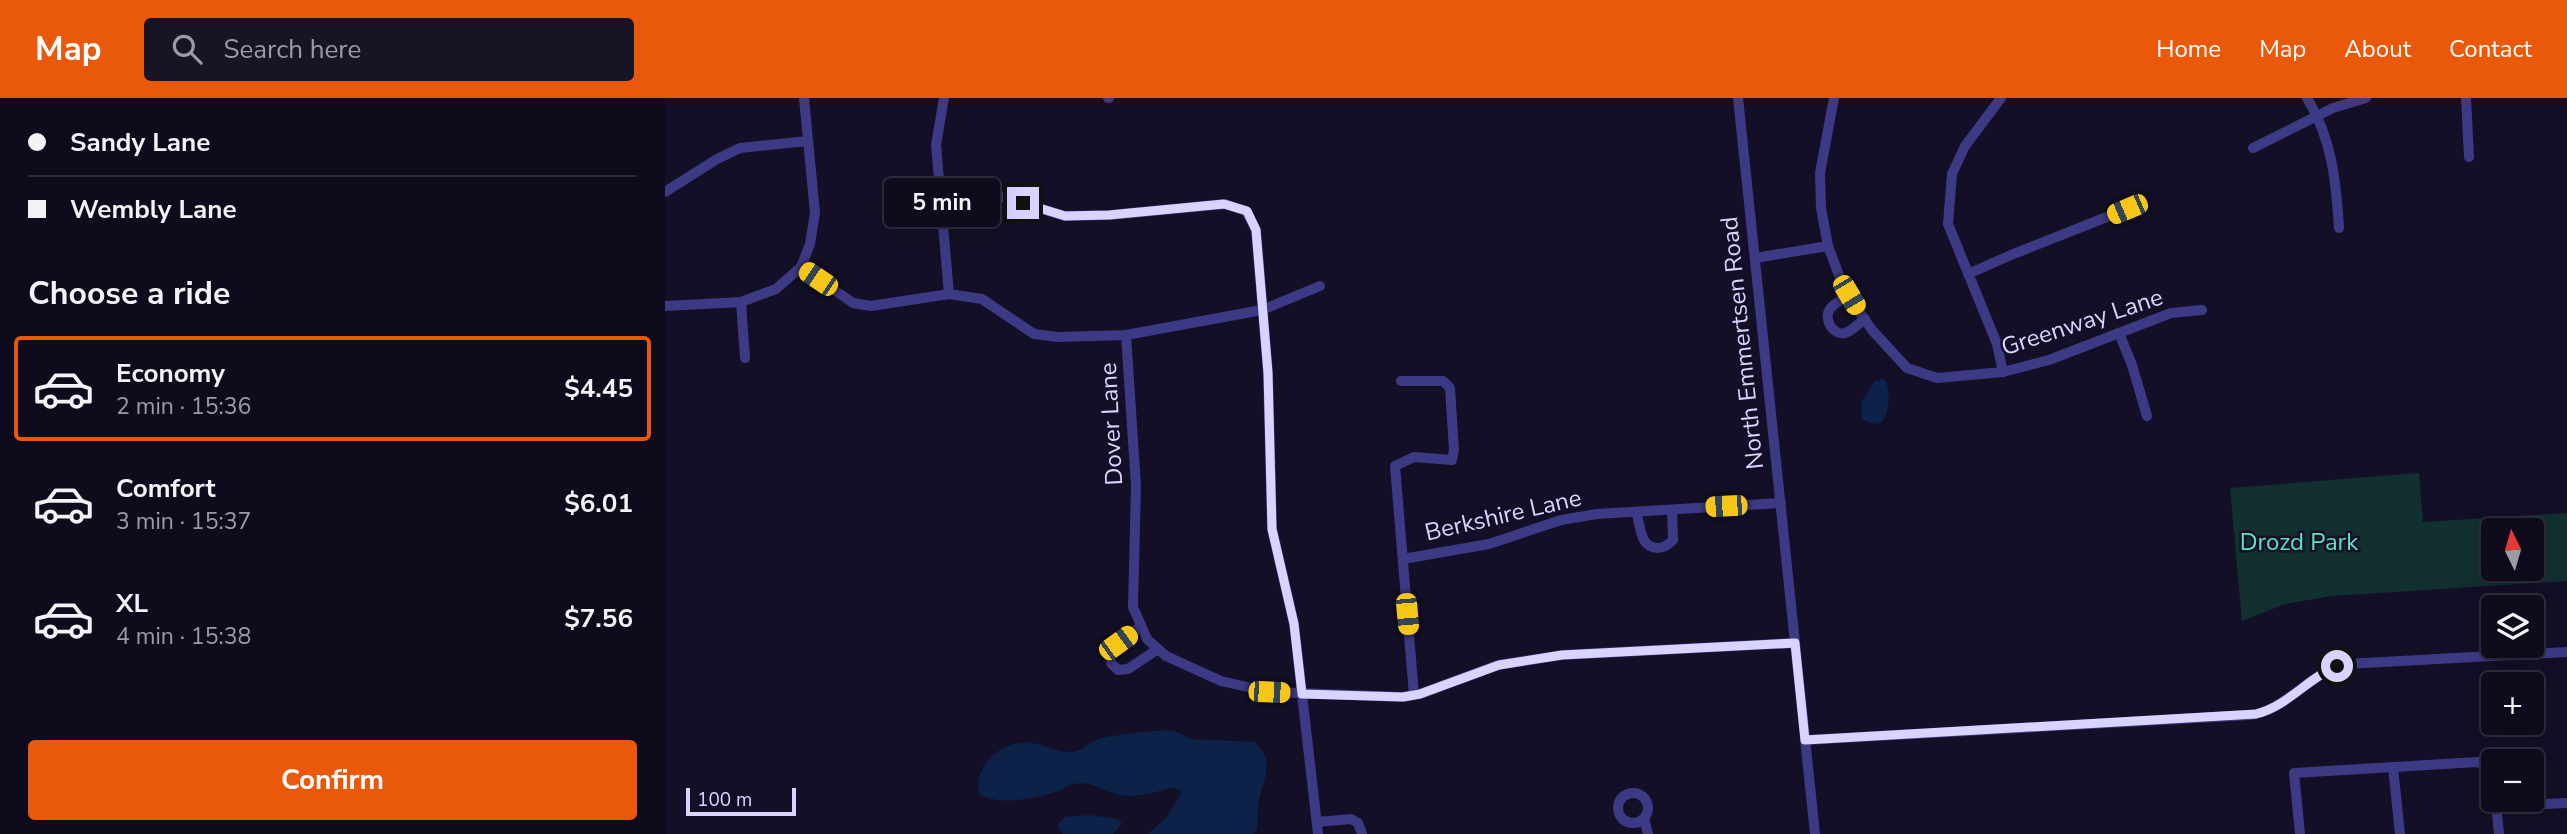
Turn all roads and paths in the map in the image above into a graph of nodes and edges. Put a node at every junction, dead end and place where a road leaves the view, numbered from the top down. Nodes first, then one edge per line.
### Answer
1 (804, 98) edge
2 (944, 98) edge
3 (1738, 98) edge
4 (1834, 98) edge
5 (2001, 98) edge
6 (2307, 98) edge
7 (2365, 98) edge
8 (2466, 98) edge
9 (2317, 116) junction
10 (808, 141) junction
11 (2253, 148) dead end
12 (2469, 157) dead end
13 (939, 186) junction
14 (665, 192) edge
15 (2127, 209) dead end
16 (2339, 228) dead end
17 (1828, 246) junction
18 (1755, 258) junction
19 (801, 267) junction
20 (1968, 274) junction
21 (1320, 286) dead end
22 (949, 294) junction
23 (1849, 295) junction
24 (741, 302) junction
25 (665, 306) edge
26 (1262, 310) junction
27 (2203, 310) dead end
28 (1865, 319) junction
29 (2119, 333) junction
30 (1126, 335) junction
31 (745, 358) dead end
32 (2003, 372) junction
33 (1401, 381) dead end
34 (2147, 416) dead end
35 (1781, 503) junction
36 (1672, 510) junction
37 (1636, 512) junction
38 (1403, 559) junction
39 (1142, 626) junction
40 (1795, 643) junction
41 (1158, 649) junction
42 (2567, 652) edge
43 (1302, 694) junction
44 (1414, 695) junction
45 (1805, 740) junction
46 (2481, 764) edge
47 (2393, 767) junction
48 (2544, 803) edge
49 (2567, 803) edge
50 (2497, 812) edge
51 (1644, 818) dead end
52 (1317, 828) edge
53 (1362, 834) edge
54 (1648, 834) edge
55 (1815, 834) edge
56 (2300, 834) edge
57 (2400, 834) edge
58 (2499, 834) edge

1 - 10 street
2 - 13 street
3 - 18 street, North Emmertsen Road
4 - 17 street
5 - 20 street
6 - 9 street
7 - 9 street
8 - 12 street
9 - 11 street
9 - 16 street
10 - 14 street
10 - 19 street
13 - 22 street
13 - 26 street
15 - 20 street
17 - 18 street
17 - 23 street
18 - 35 street, North Emmertsen Road
19 - 22 street
19 - 24 street
20 - 32 street
21 - 26 street
22 - 30 street
23 - 28 street
23 - 28 street
24 - 25 street
24 - 31 street
26 - 30 street
26 - 43 street
27 - 29 street, Greenway Lane
28 - 32 street, Greenway Lane
29 - 32 street, Greenway Lane
29 - 34 street
30 - 39 street, Dover Lane
33 - 38 street
35 - 36 street, Berkshire Lane
35 - 40 street, North Emmertsen Road
36 - 37 street, Berkshire Lane
36 - 37 street
37 - 38 street, Berkshire Lane
38 - 44 street
39 - 41 street
39 - 41 street
40 - 44 street
40 - 45 street, North Emmertsen Road
41 - 43 street
42 - 45 street
43 - 44 street
43 - 52 street
45 - 55 street, North Emmertsen Road
46 - 47 street
47 - 56 street
47 - 57 street
48 - 49 street
50 - 58 street
51 - 54 street
52 - 53 street

